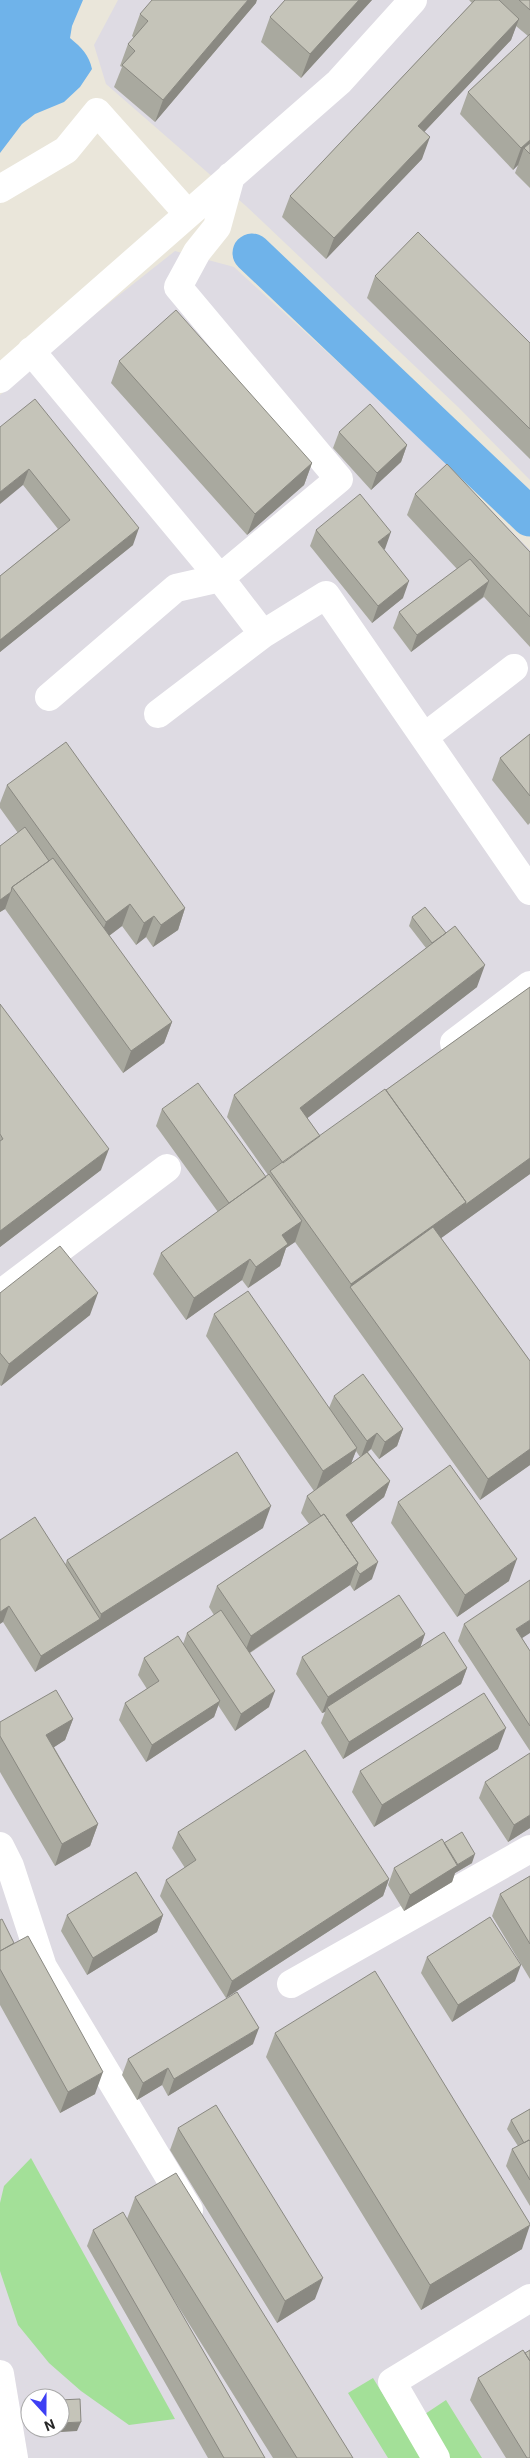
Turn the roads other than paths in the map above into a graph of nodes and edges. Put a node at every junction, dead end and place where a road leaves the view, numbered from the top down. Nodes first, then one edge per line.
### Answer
1 (413, 0) edge
2 (230, 176) junction
3 (0, 189) edge
4 (188, 214) junction
5 (31, 352) junction
6 (0, 379) edge
7 (220, 578) junction
8 (263, 634) junction
9 (514, 668) dead end
10 (49, 697) dead end
11 (158, 714) dead end
12 (424, 737) junction
13 (530, 891) edge
14 (530, 985) edge
15 (437, 1057) edge
16 (167, 1168) dead end
17 (0, 1294) edge
18 (0, 1846) edge
19 (529, 1852) edge
20 (291, 1984) dead end
21 (202, 2232) edge
22 (530, 2298) edge
23 (0, 2374) edge
24 (14, 2458) edge
25 (436, 2458) edge

1 - 2 street
2 - 4 street
2 - 7 street
3 - 4 street
4 - 5 street
5 - 6 street
5 - 7 street
7 - 8 street
7 - 10 street
8 - 11 street
8 - 12 street
9 - 12 street
12 - 13 street
14 - 15 street
16 - 17 street
18 - 21 street
19 - 20 street
22 - 25 street
23 - 24 street

